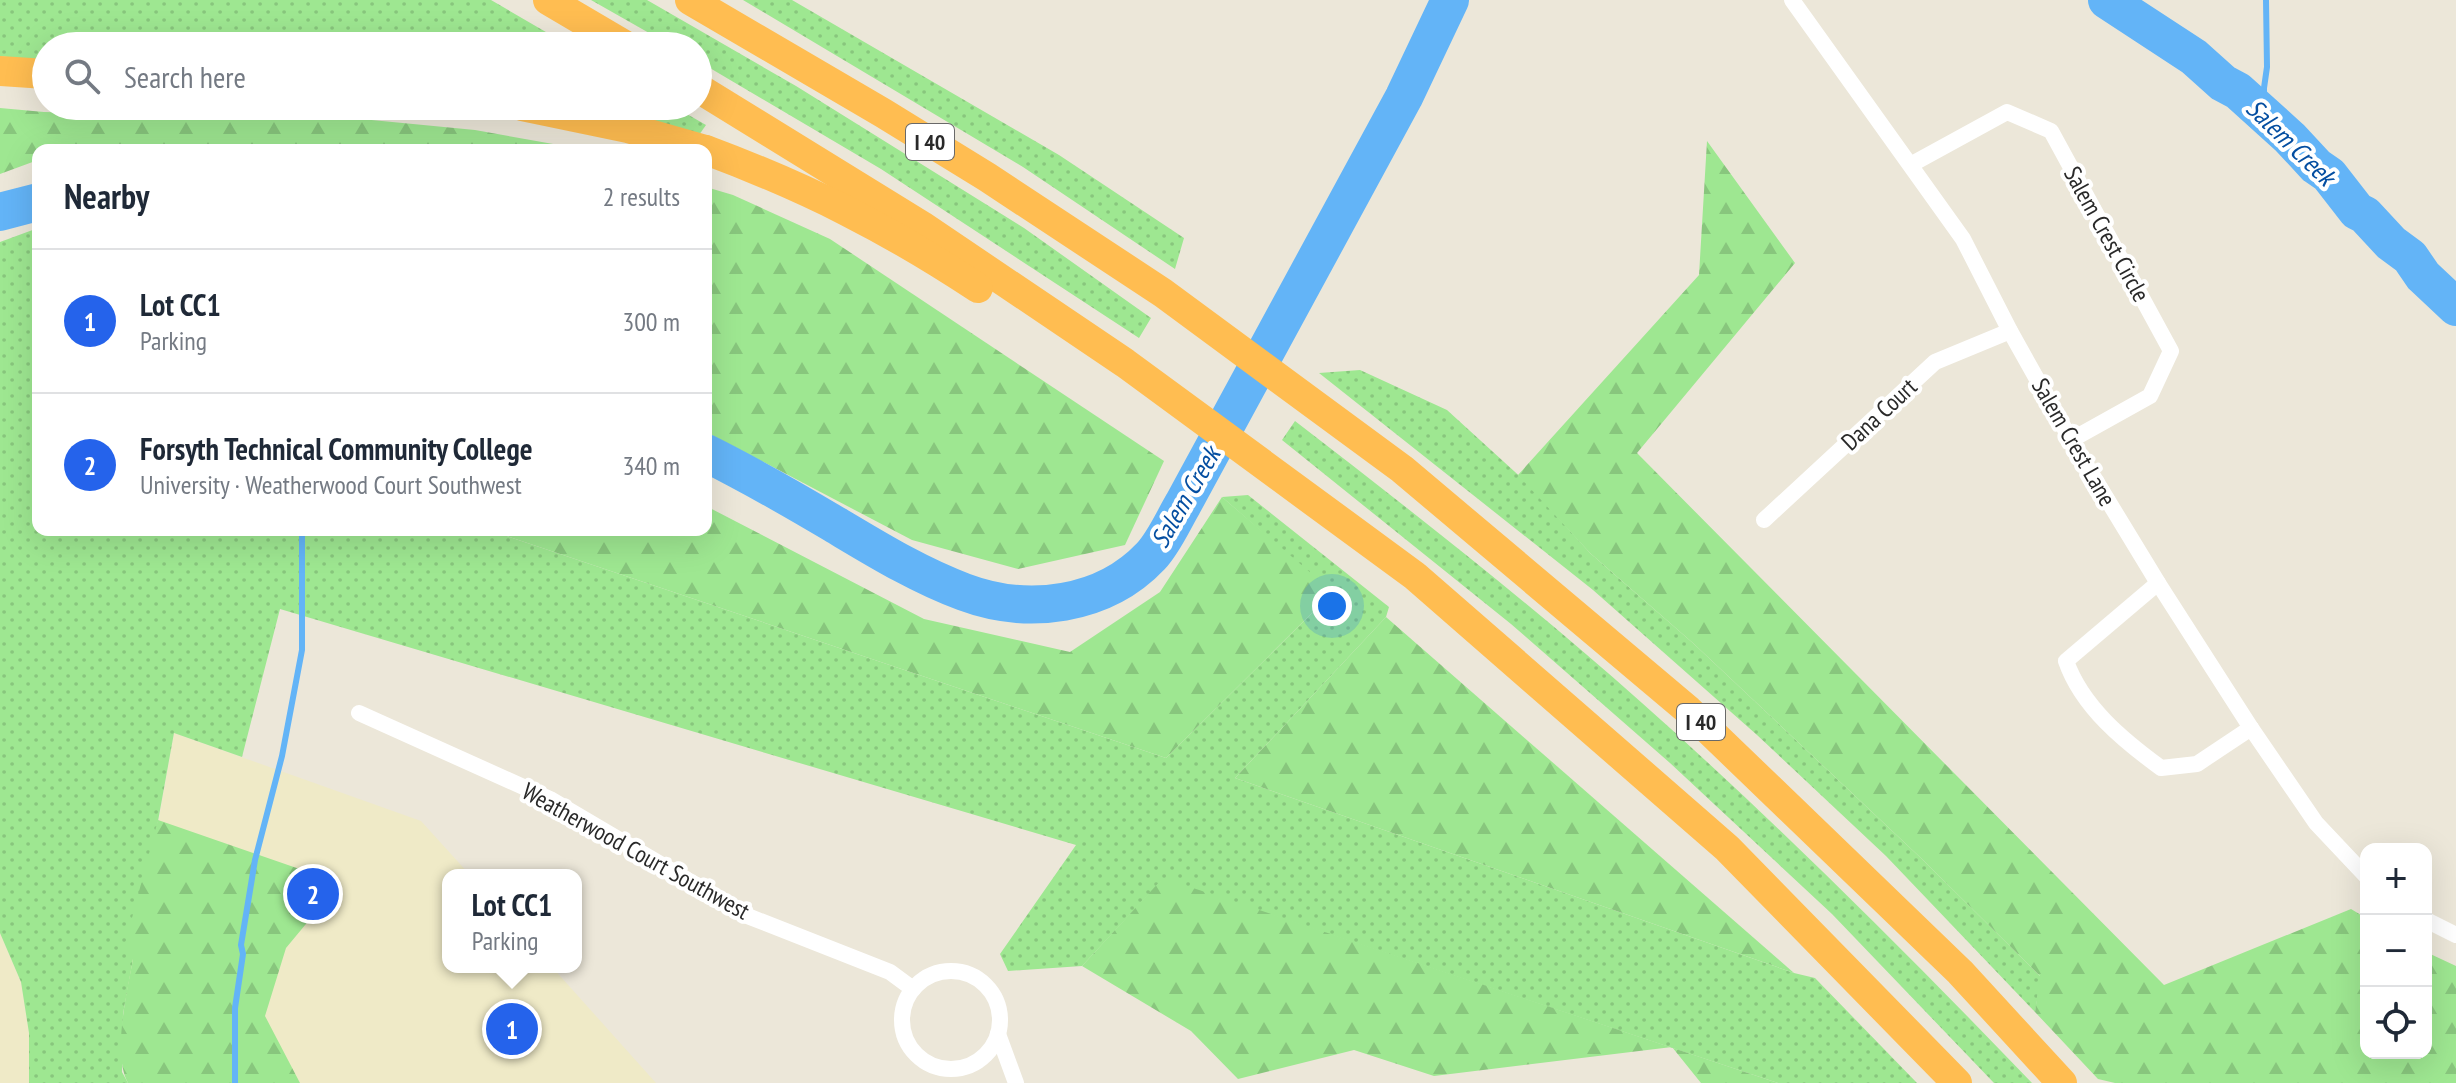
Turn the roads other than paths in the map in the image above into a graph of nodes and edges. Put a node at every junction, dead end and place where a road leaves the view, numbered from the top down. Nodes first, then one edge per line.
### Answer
1 (548, 0) edge
2 (690, 0) edge
3 (1792, 0) edge
4 (602, 32) edge
5 (0, 71) edge
6 (32, 73) edge
7 (712, 97) edge
8 (589, 120) edge
9 (685, 144) edge
10 (712, 152) edge
11 (1912, 164) junction
12 (2010, 331) junction
13 (1125, 363) junction
14 (2071, 440) junction
15 (1764, 520) dead end
16 (2158, 583) junction
17 (359, 713) dead end
18 (2251, 728) junction
19 (2360, 870) edge
20 (2432, 923) edge
21 (2456, 935) edge
22 (913, 989) junction
23 (998, 1034) junction
24 (937, 1067) junction
25 (958, 1083) edge
26 (1016, 1083) edge
27 (1957, 1083) edge
28 (2062, 1083) edge

1 - 4 highway
2 - 28 highway, I 40
3 - 11 street, Salem Crest Lane
5 - 6 highway
7 - 13 highway
8 - 9 highway
10 - 13 highway
11 - 12 street, Salem Crest Lane
11 - 14 street, Salem Crest Circle
12 - 14 street, Salem Crest Lane
12 - 15 street, Dana Court
13 - 27 highway
14 - 16 street, Salem Crest Lane
16 - 18 street, Salem Crest Lane
16 - 18 street
17 - 22 street, Weatherwood Court Southwest
18 - 19 street, Salem Crest Lane
20 - 21 street
22 - 23 street
22 - 24 street
23 - 24 street
23 - 26 street
24 - 25 street

